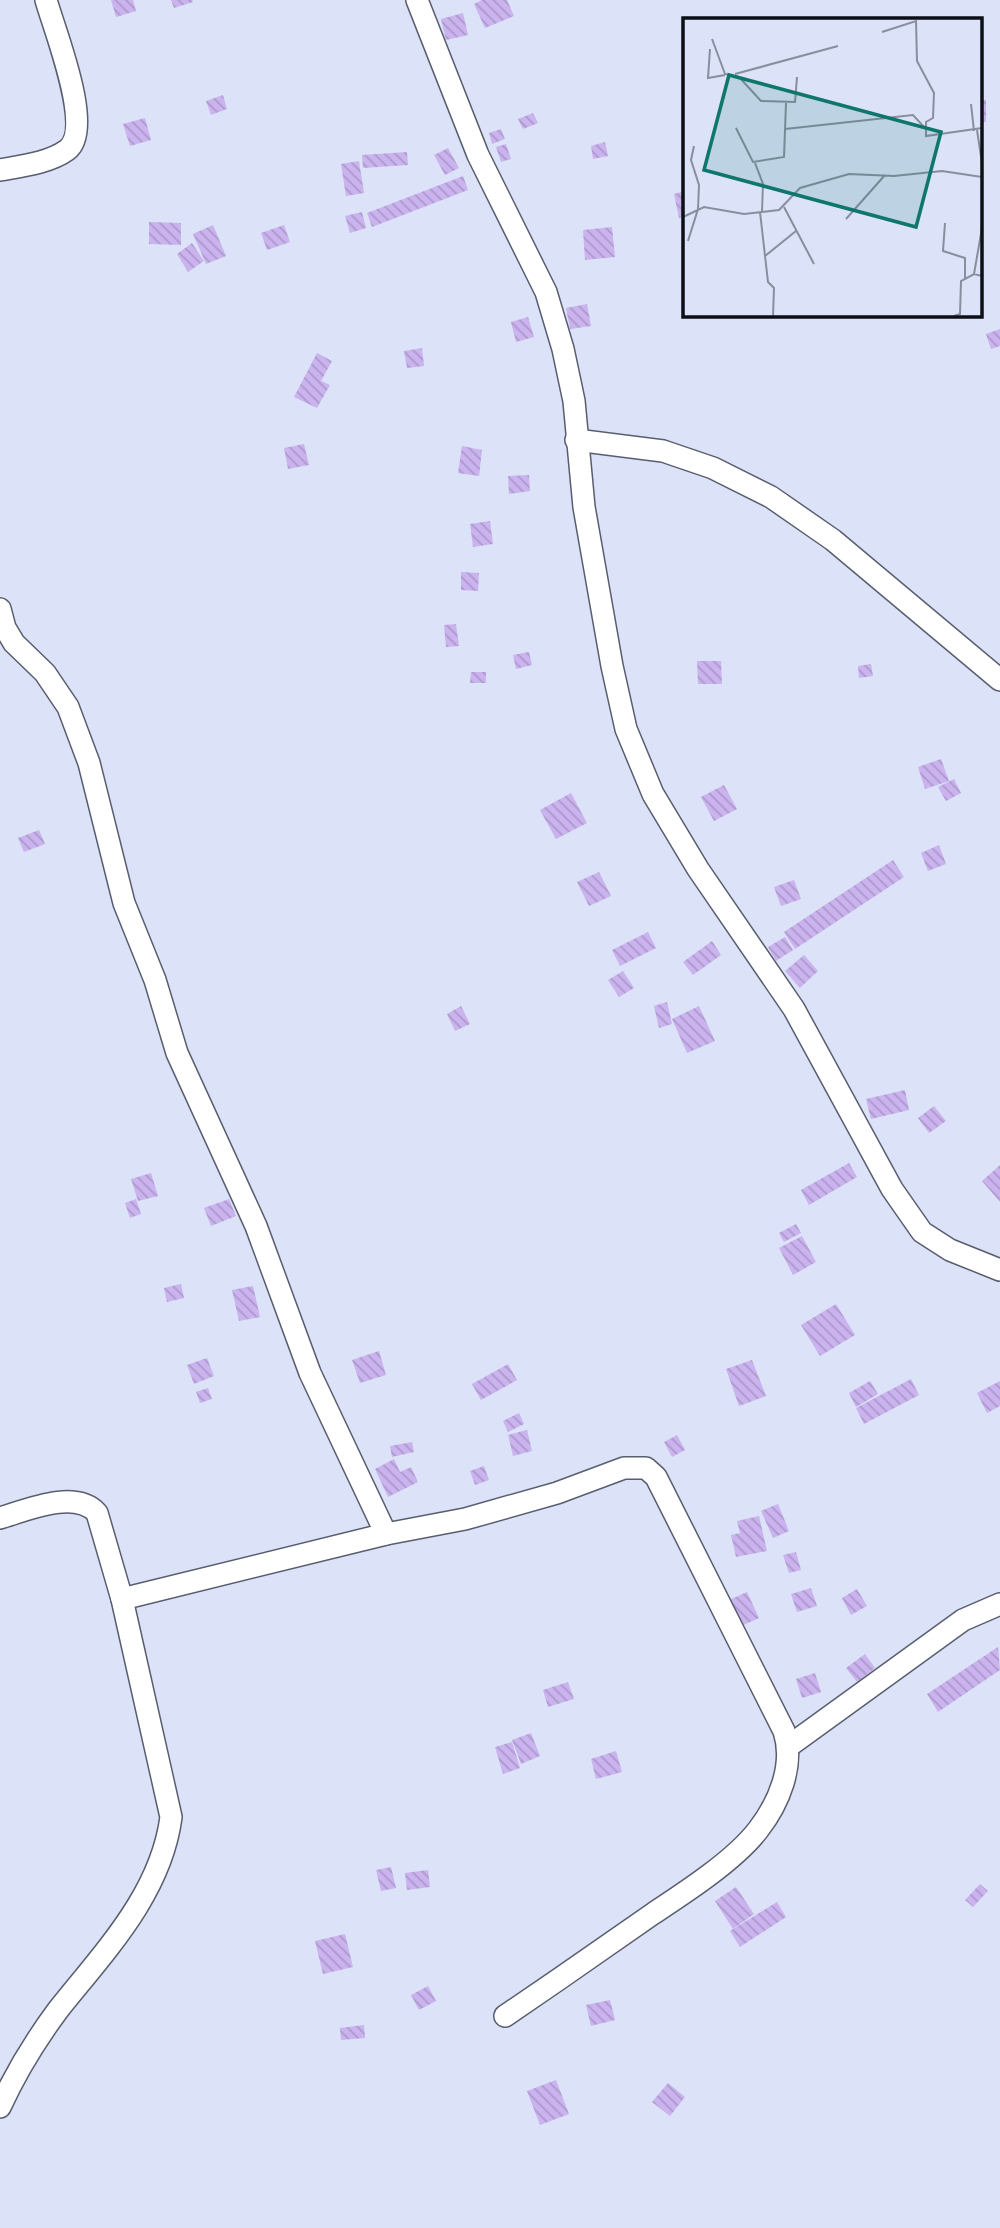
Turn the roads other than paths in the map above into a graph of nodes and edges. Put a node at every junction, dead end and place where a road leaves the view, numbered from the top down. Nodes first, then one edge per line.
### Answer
1 (46, 0) edge
2 (417, 0) edge
3 (3, 172) edge
4 (576, 440) junction
5 (0, 609) edge
6 (1000, 680) edge
7 (1000, 1270) edge
8 (0, 1518) edge
9 (386, 1534) junction
10 (122, 1599) junction
11 (1000, 1604) edge
12 (789, 1746) junction
13 (505, 2016) dead end
14 (0, 2107) edge

1 - 3 street
2 - 4 street
4 - 6 street
4 - 7 street
5 - 9 street
8 - 10 street
9 - 10 street
9 - 12 street
10 - 14 street
11 - 12 street
12 - 13 street

